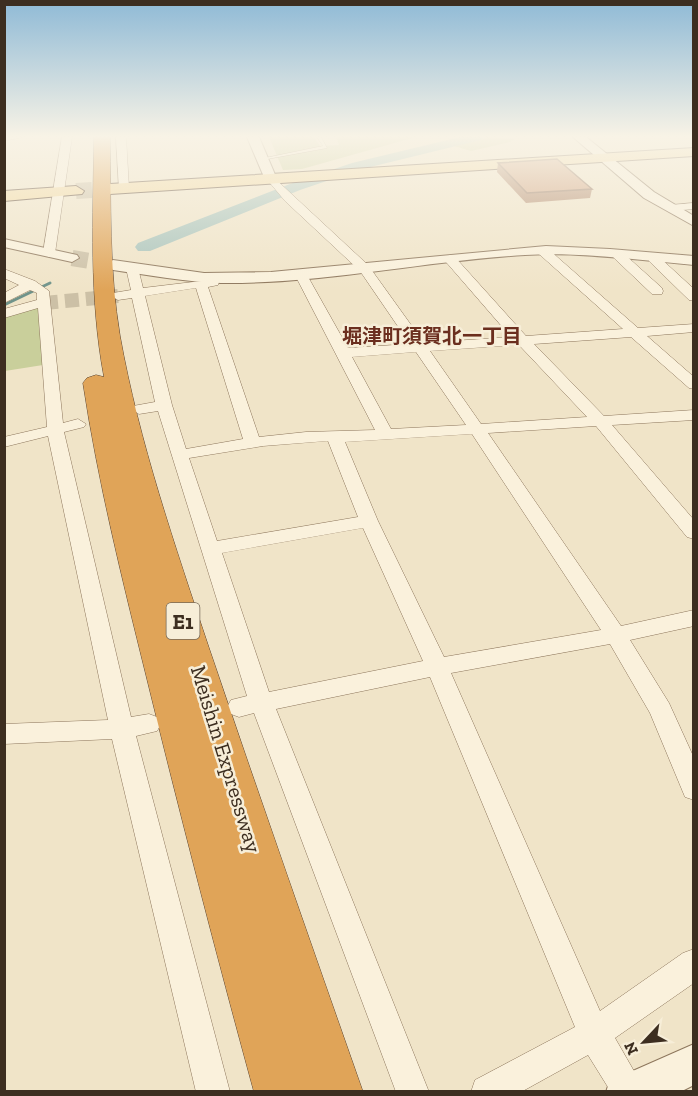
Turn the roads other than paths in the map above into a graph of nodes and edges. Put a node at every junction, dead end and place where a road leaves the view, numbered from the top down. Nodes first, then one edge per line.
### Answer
1 (87, 188) edge
2 (102, 188) edge
3 (280, 188) edge
4 (640, 188) edge
5 (68, 191) joint
6 (4, 196) edge
7 (693, 206) edge
8 (671, 208) junction
9 (693, 222) edge
10 (4, 243) edge
11 (543, 251) junction
12 (49, 253) junction
13 (618, 255) junction
14 (72, 258) tunnel mouth
15 (654, 258) junction
16 (450, 259) junction
17 (693, 261) edge
18 (113, 265) tunnel mouth
19 (132, 268) junction
20 (364, 268) junction
21 (4, 273) edge
22 (301, 275) junction
23 (234, 279) junction
24 (201, 285) junction
25 (37, 291) junction
26 (657, 291) dead end
27 (138, 293) junction
28 (118, 296) tunnel mouth
29 (693, 297) edge
30 (4, 299) edge
31 (4, 314) edge
32 (693, 328) edge
33 (634, 332) junction
34 (522, 340) junction
35 (419, 348) junction
36 (343, 353) junction
37 (693, 385) edge
38 (164, 405) junction
39 (139, 409) dead end
40 (693, 415) edge
41 (600, 421) junction
42 (78, 424) dead end
43 (477, 429) junction
44 (55, 430) junction
45 (386, 435) junction
46 (334, 436) junction
47 (4, 442) edge
48 (252, 443) junction
49 (179, 455) junction
50 (369, 521) junction
51 (693, 534) edge
52 (210, 549) junction
53 (693, 618) edge
54 (616, 635) junction
55 (437, 667) junction
56 (250, 705) junction
57 (149, 724) dead end
58 (122, 729) junction
59 (4, 734) edge
60 (693, 789) edge
61 (693, 964) edge
62 (594, 1034) junction
63 (693, 1064) edge
64 (629, 1091) edge
65 (213, 1092) edge
66 (282, 1092) edge
67 (335, 1092) edge
68 (413, 1092) edge
69 (487, 1092) edge

1 - 66 highway, Meishin Expressway / E1
2 - 67 highway, Meishin Expressway / E1
3 - 20 street
4 - 8 street
5 - 6 main road
5 - 12 street
7 - 8 street
8 - 9 street
10 - 12 street
11 - 13 street
11 - 16 street
11 - 33 street
12 - 14 street
13 - 15 street
13 - 26 street
15 - 17 street
15 - 29 street
16 - 20 street
16 - 34 street
18 - 19 street
19 - 23 street
19 - 27 street
20 - 22 street
20 - 35 street
21 - 25 street
22 - 23 street
22 - 36 street
23 - 24 street
24 - 27 street
24 - 48 street
25 - 30 street
25 - 31 street
25 - 44 street
27 - 28 street
27 - 38 street
32 - 33 street
33 - 34 street
33 - 37 street
34 - 35 street
34 - 41 street
35 - 36 street
35 - 43 street
36 - 45 street
38 - 39 street
38 - 49 street
40 - 41 street
41 - 43 street
41 - 51 street
42 - 44 street
43 - 45 street
43 - 54 street
44 - 47 street
44 - 58 street
45 - 46 street
46 - 48 street
46 - 50 street
48 - 49 street
49 - 52 street
50 - 52 street
50 - 55 street
52 - 56 street
53 - 54 street
54 - 55 street
54 - 60 street
55 - 56 street
55 - 62 street
56 - 68 street
57 - 58 street
58 - 59 street
58 - 65 street
61 - 62 street
62 - 64 street
62 - 69 street
63 - 64 street

